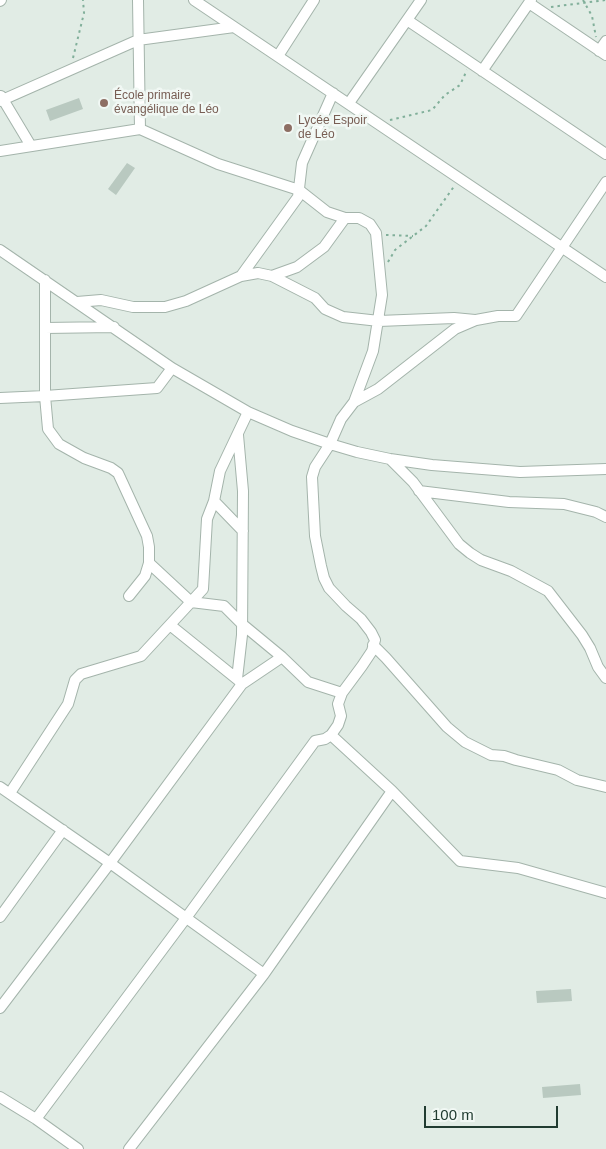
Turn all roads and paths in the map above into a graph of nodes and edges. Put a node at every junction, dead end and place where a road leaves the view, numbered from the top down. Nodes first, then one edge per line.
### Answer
1 (83, 0) edge
2 (138, 0) edge
3 (194, 0) edge
4 (314, 0) edge
5 (421, 0) edge
6 (583, 0) edge
7 (606, 0) edge
8 (530, 1) edge
9 (585, 3) junction
10 (538, 9) junction
11 (407, 20) junction
12 (234, 26) junction
13 (138, 40) junction
14 (606, 41) edge
15 (602, 53) edge
16 (278, 56) junction
17 (472, 64) junction
18 (70, 70) junction
19 (482, 71) junction
20 (334, 93) junction
21 (1, 98) edge
22 (349, 103) junction
23 (378, 123) junction
24 (140, 128) junction
25 (32, 146) junction
26 (0, 151) edge
27 (606, 154) edge
28 (460, 178) junction
29 (606, 182) edge
30 (299, 190) junction
31 (344, 218) junction
32 (376, 233) junction
33 (414, 236) junction
34 (563, 247) junction
35 (0, 250) edge
36 (380, 274) junction
37 (241, 276) junction
38 (272, 276) junction
39 (606, 277) edge
40 (45, 280) junction
41 (77, 302) junction
42 (476, 320) junction
43 (379, 321) junction
44 (114, 327) junction
45 (45, 328) junction
46 (172, 368) junction
47 (45, 396) junction
48 (0, 398) edge
49 (354, 402) junction
50 (248, 412) junction
51 (238, 434) junction
52 (330, 444) junction
53 (390, 459) junction
54 (606, 469) edge
55 (419, 491) junction
56 (214, 501) junction
57 (606, 517) edge
58 (243, 531) junction
59 (149, 563) junction
60 (129, 596) dead end
61 (191, 602) junction
62 (242, 624) junction
63 (170, 625) junction
64 (373, 646) junction
65 (282, 657) junction
66 (606, 678) edge
67 (239, 681) junction
68 (342, 693) junction
69 (331, 735) junction
70 (0, 786) edge
71 (606, 787) edge
72 (392, 791) junction
73 (10, 793) junction
74 (63, 830) junction
75 (110, 863) junction
76 (606, 893) edge
77 (0, 917) edge
78 (186, 918) junction
79 (264, 974) junction
80 (0, 1008) edge
81 (0, 1097) edge
82 (36, 1119) junction
83 (78, 1149) edge
84 (129, 1149) edge

1 - 18 path
2 - 13 street
3 - 12 street
4 - 16 street
5 - 11 street
6 - 9 path
7 - 9 path
8 - 10 street
8 - 19 street
9 - 10 path
9 - 15 path
10 - 15 street
11 - 17 street
11 - 22 street
12 - 13 street
12 - 16 street
13 - 18 street
13 - 24 street
14 - 15 street
16 - 20 street
17 - 19 street
17 - 23 path
18 - 21 street
19 - 27 street
20 - 22 street
20 - 30 street
21 - 25 street
22 - 23 street
23 - 28 street
24 - 25 street
24 - 30 street
25 - 26 street
28 - 33 path
28 - 34 street
29 - 34 street
30 - 31 street
30 - 37 street
31 - 32 street
31 - 38 street
32 - 33 path
32 - 36 street
33 - 36 path
34 - 39 street
34 - 42 street
35 - 40 street
36 - 43 street
37 - 38 street
37 - 41 street
38 - 43 street
40 - 41 street
40 - 45 street
41 - 44 street
42 - 43 street
42 - 49 street
43 - 49 street
44 - 45 street
44 - 46 street
45 - 47 street
46 - 47 street
46 - 50 street
47 - 48 street
47 - 59 street
49 - 52 street
50 - 51 street
50 - 52 street
51 - 56 street
51 - 58 street
52 - 53 street
52 - 64 street
53 - 54 street
53 - 55 street
55 - 57 street
55 - 66 street
56 - 58 street
56 - 61 street
58 - 62 street
59 - 60 street
59 - 61 street
61 - 62 street
61 - 63 street
62 - 65 street
62 - 67 street
63 - 67 street
63 - 73 street
64 - 68 street
64 - 71 street
65 - 67 street
65 - 68 street
67 - 75 street
68 - 69 street
69 - 72 street
69 - 78 street
70 - 73 street
72 - 76 street
72 - 79 street
73 - 74 street
74 - 75 street
74 - 77 street
75 - 78 street
75 - 80 street
78 - 79 street
78 - 82 street
79 - 84 street
81 - 82 street
82 - 83 street

